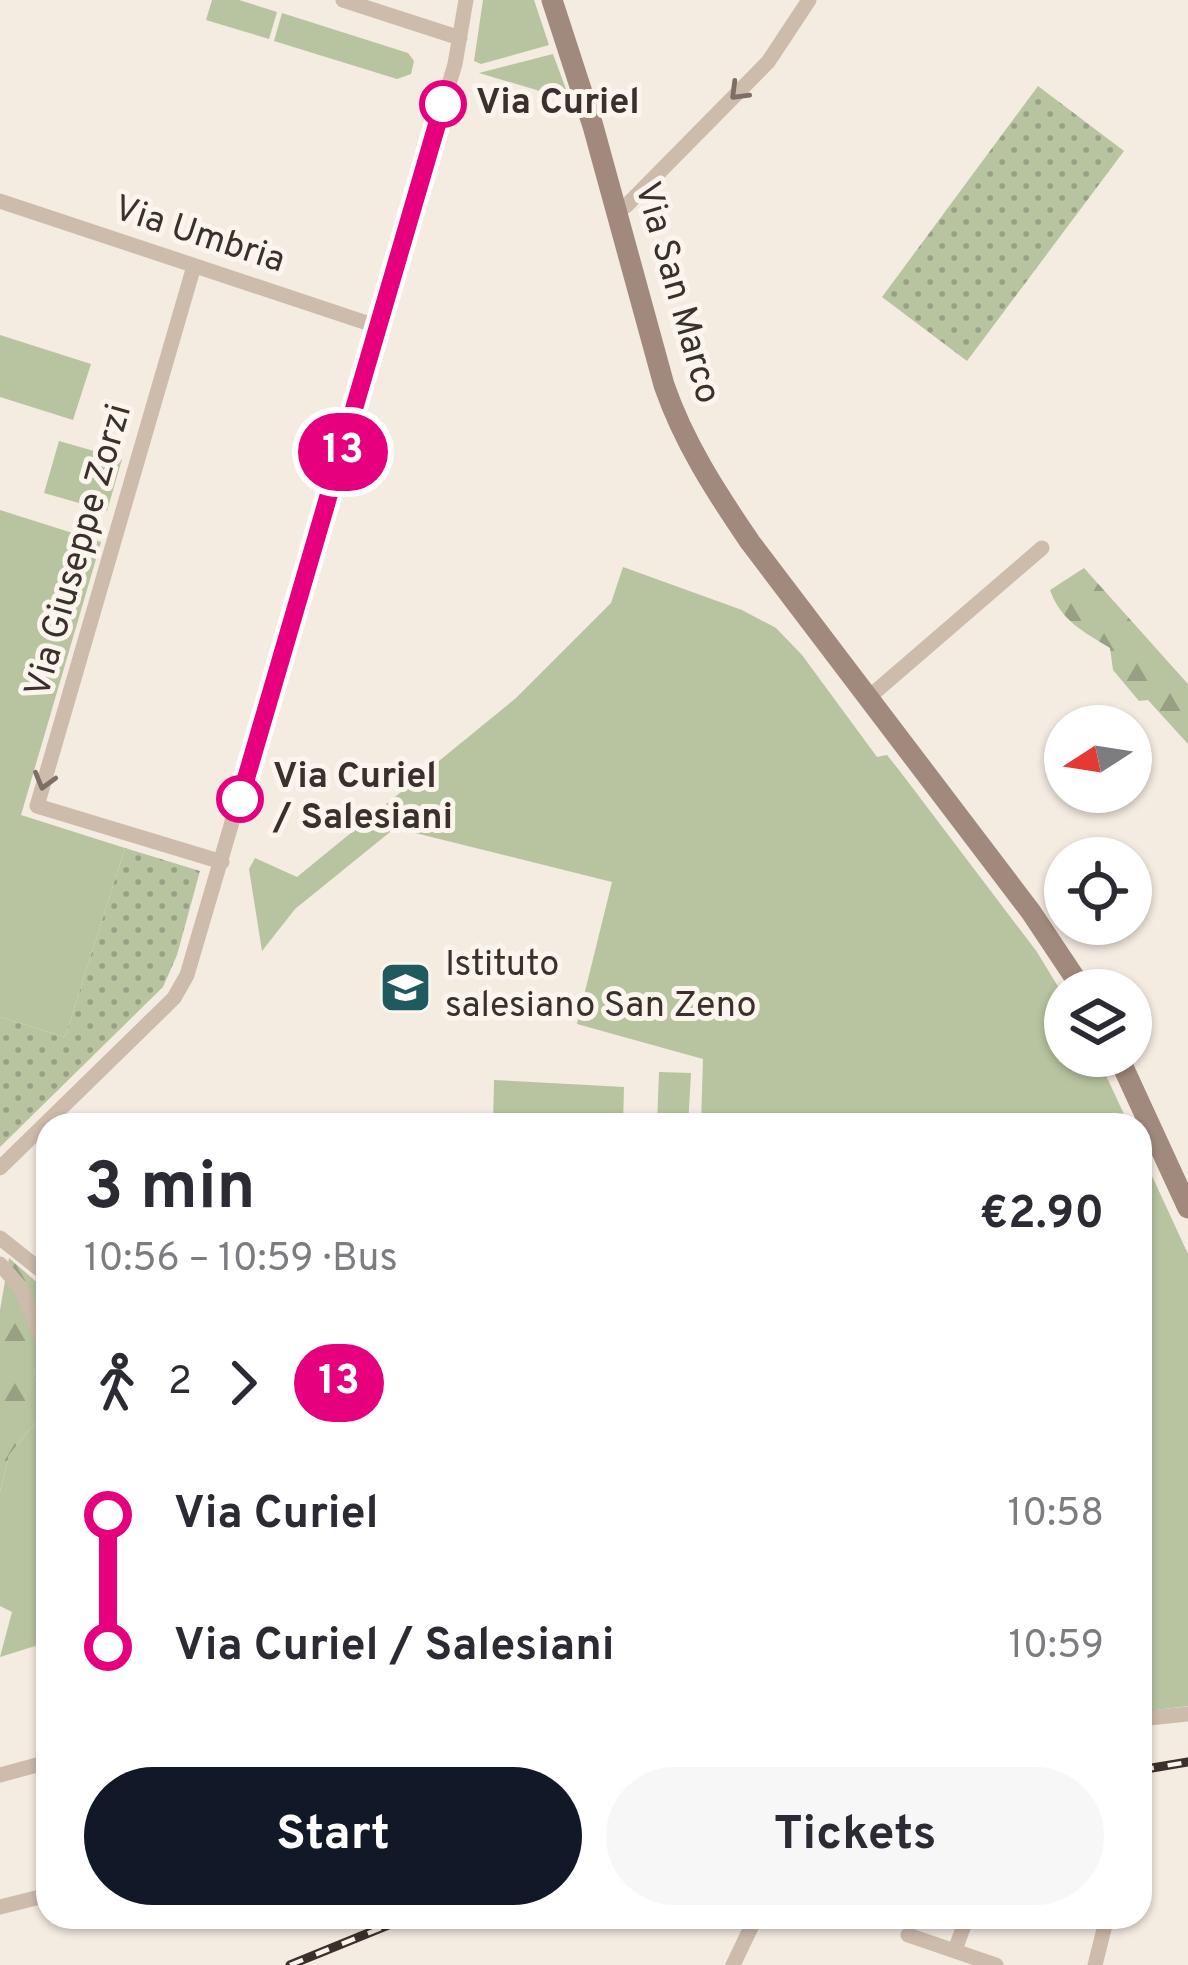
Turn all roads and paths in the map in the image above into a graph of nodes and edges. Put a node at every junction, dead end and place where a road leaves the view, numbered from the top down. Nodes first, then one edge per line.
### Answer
1 (343, 0) edge
2 (466, 0) edge
3 (551, 0) edge
4 (809, 0) edge
5 (460, 38) junction
6 (0, 201) edge
7 (617, 208) junction
8 (194, 266) junction
9 (379, 328) junction
10 (1042, 548) dead end
11 (868, 698) junction
12 (222, 862) junction
13 (1069, 969) edge
14 (1128, 1077) edge
15 (56, 1113) edge
16 (1144, 1113) edge
17 (1152, 1130) edge
18 (36, 1133) edge
19 (0, 1168) edge
20 (1188, 1208) edge
21 (0, 1238) edge
22 (0, 1264) edge
23 (36, 1266) edge
24 (36, 1325) edge
25 (1188, 1714) edge
26 (1152, 1717) edge
27 (36, 1765) edge
28 (0, 1775) edge
29 (36, 1898) edge
30 (0, 1907) edge
31 (750, 1929) edge
32 (963, 1929) edge
33 (1104, 1929) edge
34 (908, 1935) dead end
35 (955, 1950) junction
36 (733, 1965) edge
37 (996, 1965) edge
38 (1095, 1965) edge

1 - 5 street
2 - 5 street
3 - 7 main road, Via San Marco
4 -> 7 street
5 - 9 street
6 - 8 street, Via Umbria
7 - 11 main road, Via San Marco
8 - 9 street, Via Umbria
8 -> 12 street, Via Giuseppe Zorzi
9 - 12 street
10 - 11 street
11 - 13 main road, Via San Marco
12 - 15 street
14 - 16 main road
17 - 20 main road
18 - 19 street
21 - 23 street
22 - 24 street
25 - 26 street
27 - 28 street
29 - 30 street
31 - 36 street
32 - 35 street
33 - 38 street
34 - 35 street
35 - 37 street

